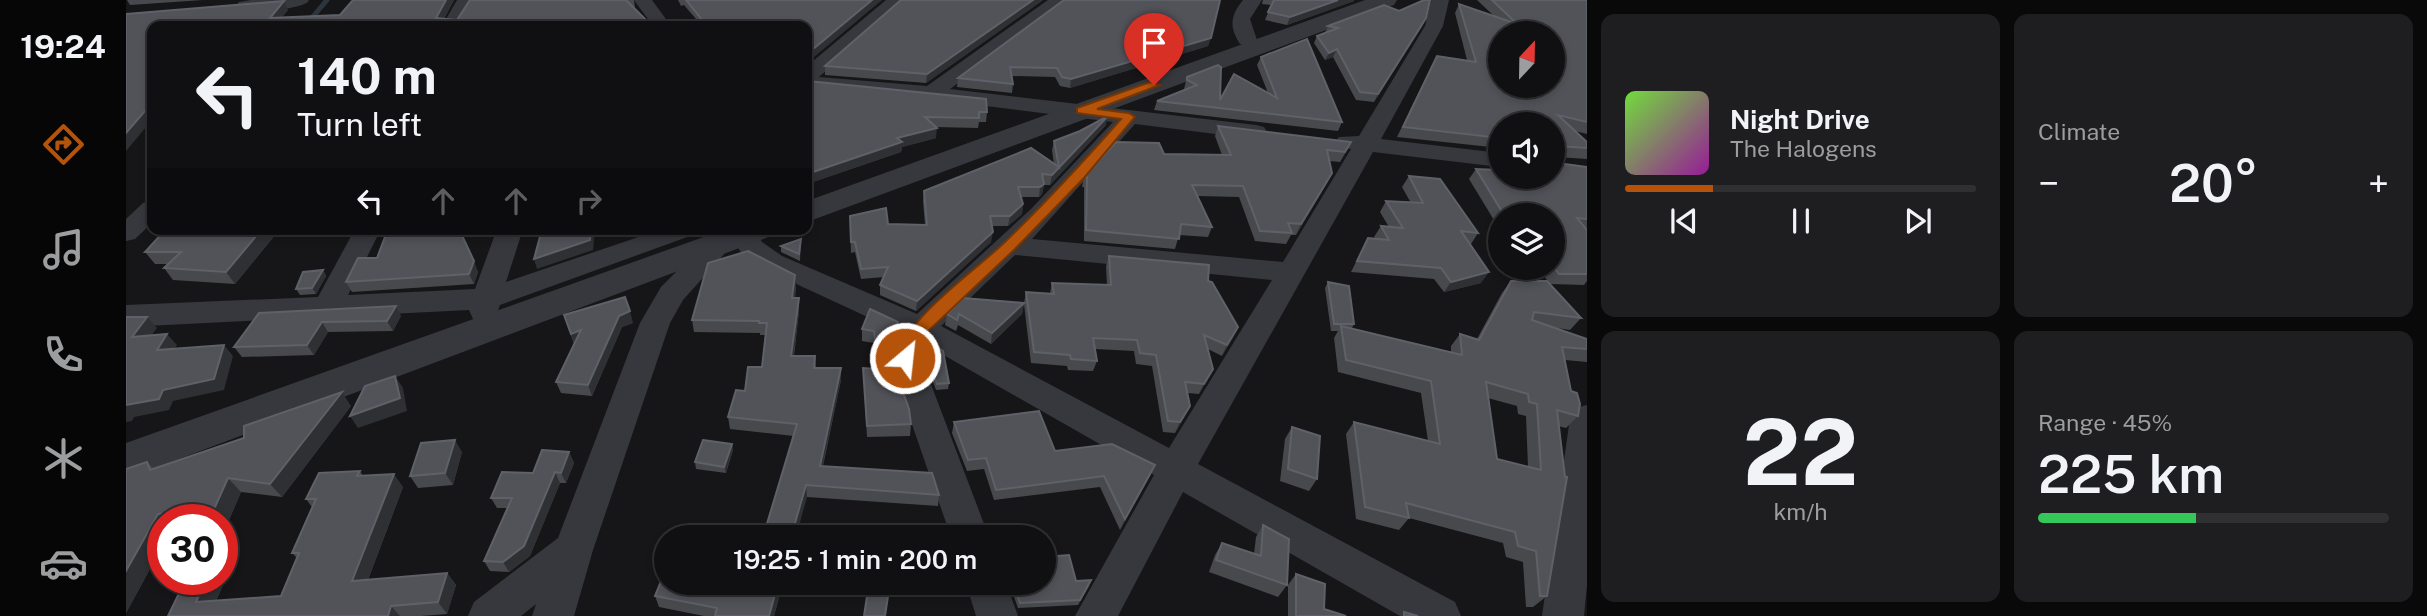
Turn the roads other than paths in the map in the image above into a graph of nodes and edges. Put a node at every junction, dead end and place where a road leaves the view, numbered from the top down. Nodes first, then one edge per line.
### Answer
1 (466, 0) edge
2 (643, 0) edge
3 (897, 0) edge
4 (1060, 0) edge
5 (1253, 0) edge
6 (1359, 0) edge
7 (1386, 0) edge
8 (1440, 0) edge
9 (300, 2) edge
10 (222, 8) edge
11 (454, 21) edge
12 (658, 21) edge
13 (1247, 40) junction
14 (812, 72) edge
15 (812, 82) edge
16 (931, 93) junction
17 (1054, 109) junction
18 (1082, 111) junction
19 (1129, 117) junction
20 (1274, 134) edge
21 (1326, 140) edge
22 (1366, 145) junction
23 (1488, 159) edge
24 (812, 195) edge
25 (812, 210) edge
26 (147, 214) edge
27 (126, 233) edge
28 (365, 235) edge
29 (508, 235) edge
30 (712, 235) edge
31 (714, 235) edge
32 (720, 235) edge
33 (728, 235) edge
34 (1010, 246) junction
35 (1291, 272) junction
36 (485, 306) junction
37 (327, 308) junction
38 (126, 316) edge
39 (920, 328) junction
40 (1587, 418) edge
41 (126, 440) edge
42 (126, 461) edge
43 (1175, 471) junction
44 (966, 525) edge
45 (573, 550) junction
46 (990, 595) edge
47 (489, 616) edge
48 (553, 616) edge
49 (997, 616) edge
50 (1096, 616) edge
51 (1440, 616) edge
52 (1563, 616) edge

1 - 11 street
2 - 12 street
3 - 14 street
4 - 16 street
5 - 13 street
6 - 13 street
7 - 18 street
8 - 22 street
9 - 10 street
13 - 17 street
15 - 16 street
16 - 17 street
17 - 18 street
17 - 24 street
18 - 19 street
18 - 25 street
19 - 20 street
19 - 34 street
21 - 22 street
22 - 23 street
22 - 35 street
26 - 27 street
28 - 37 street
29 - 36 street
30 - 36 street
31 - 42 street
32 - 45 street
33 - 39 street
34 - 35 street
34 - 39 street
35 - 43 street
36 - 37 street
36 - 41 street
37 - 38 street
39 - 43 street
39 - 44 street
40 - 52 street
43 - 50 street
43 - 51 street
45 - 47 street
45 - 48 street
46 - 49 street

